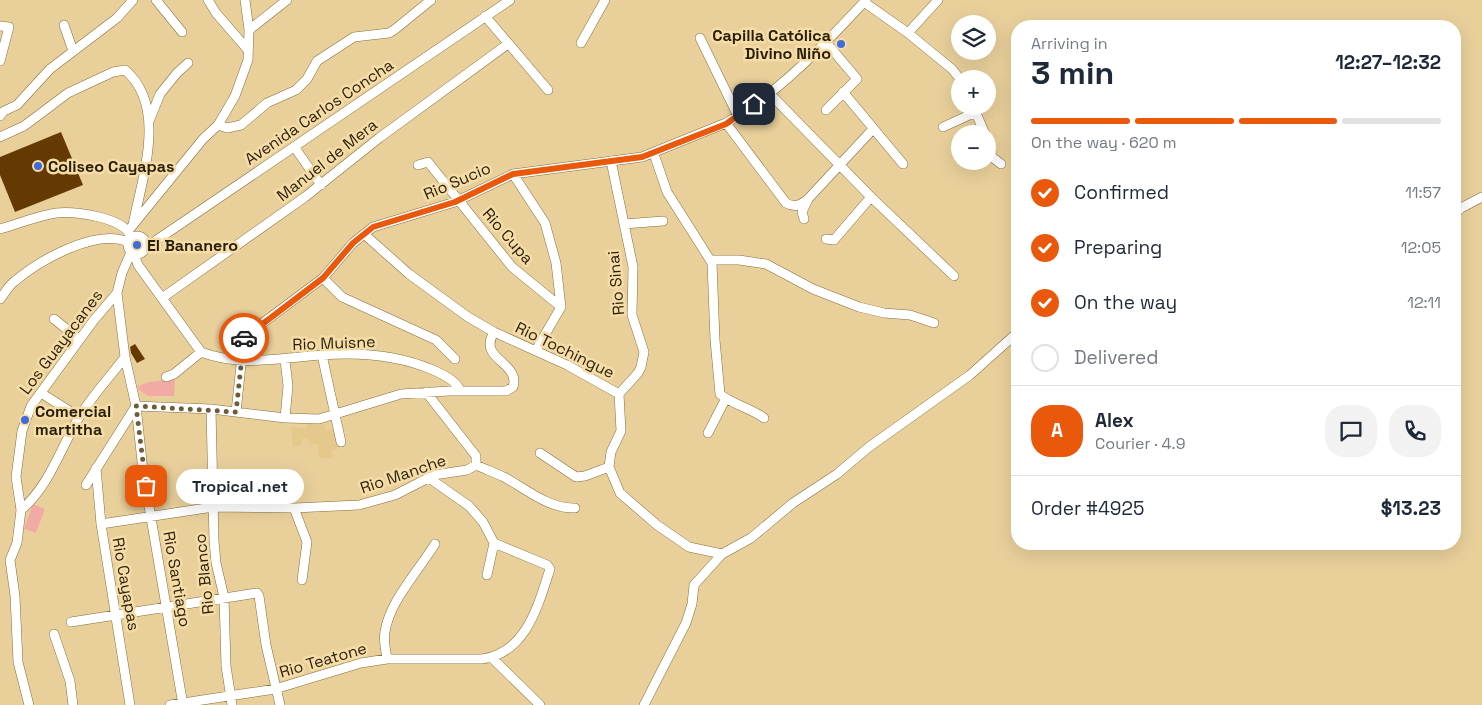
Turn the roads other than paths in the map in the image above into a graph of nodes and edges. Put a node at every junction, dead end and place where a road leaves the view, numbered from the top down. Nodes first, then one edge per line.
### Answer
1 (133, 0) edge
2 (156, 0) edge
3 (208, 0) edge
4 (245, 0) edge
5 (287, 0) edge
6 (431, 0) edge
7 (510, 0) edge
8 (605, 0) edge
9 (938, 0) edge
10 (865, 1) edge
11 (485, 16) junction
12 (64, 25) dead end
13 (5, 26) edge
14 (249, 30) junction
15 (182, 32) dead end
16 (908, 33) junction
17 (700, 38) dead end
18 (825, 41) junction
19 (581, 43) dead end
20 (508, 44) junction
21 (248, 50) junction
22 (74, 51) junction
23 (0, 61) edge
24 (188, 63) dead end
25 (953, 70) edge
26 (548, 90) dead end
27 (843, 92) junction
28 (769, 93) junction
29 (826, 110) dead end
30 (964, 115) edge
31 (0, 116) edge
32 (738, 116) junction
33 (150, 119) junction
34 (726, 124) junction
35 (218, 125) junction
36 (943, 127) dead end
37 (873, 129) junction
38 (0, 137) edge
39 (294, 148) junction
40 (654, 154) junction
41 (996, 159) edge
42 (611, 161) junction
43 (840, 164) junction
44 (903, 164) dead end
45 (1002, 164) dead end
46 (418, 165) dead end
47 (513, 174) junction
48 (321, 185) junction
49 (871, 197) junction
50 (1482, 197) edge
51 (808, 198) junction
52 (458, 200) junction
53 (1461, 208) edge
54 (804, 219) dead end
55 (662, 221) dead end
56 (624, 224) junction
57 (0, 229) edge
58 (130, 234) junction
59 (364, 234) junction
60 (826, 239) dead end
61 (145, 248) junction
62 (132, 253) junction
63 (711, 260) junction
64 (954, 276) dead end
65 (323, 278) junction
66 (117, 293) junction
67 (162, 298) junction
68 (0, 299) edge
69 (561, 307) junction
70 (100, 312) junction
71 (120, 315) junction
72 (54, 319) dead end
73 (934, 323) dead end
74 (494, 332) junction
75 (1011, 338) edge
76 (79, 340) junction
77 (536, 350) junction
78 (201, 352) junction
79 (322, 355) junction
80 (125, 357) junction
81 (455, 359) dead end
82 (241, 360) junction
83 (285, 360) junction
84 (166, 377) dead end
85 (460, 390) junction
86 (426, 392) junction
87 (41, 393) junction
88 (619, 394) junction
89 (726, 400) junction
90 (136, 406) junction
91 (212, 409) junction
92 (236, 412) junction
93 (335, 415) junction
94 (79, 417) junction
95 (285, 418) junction
96 (764, 418) dead end
97 (708, 433) dead end
98 (341, 442) dead end
99 (540, 453) dead end
100 (476, 465) junction
101 (609, 467) junction
102 (96, 468) junction
103 (429, 478) junction
104 (86, 485) dead end
105 (213, 507) junction
106 (294, 508) junction
107 (575, 508) dead end
108 (21, 510) junction
109 (151, 517) junction
110 (101, 524) junction
111 (494, 543) junction
112 (434, 544) dead end
113 (722, 554) junction
114 (486, 575) dead end
115 (302, 580) dead end
116 (224, 597) junction
117 (166, 606) junction
118 (116, 614) junction
119 (71, 622) dead end
120 (54, 634) dead end
121 (492, 658) junction
122 (387, 659) junction
123 (275, 689) junction
124 (231, 700) edge
125 (182, 704) edge
126 (29, 705) edge
127 (73, 705) edge
128 (130, 705) edge
129 (170, 705) edge
130 (280, 705) edge
131 (540, 705) edge
132 (644, 705) edge

1 - 22 street
2 - 15 street
3 - 21 street
4 - 14 street
5 - 14 street
6 - 35 street
7 - 11 street, Avenida Carlos Concha
8 - 19 street
9 - 16 street
10 - 16 street
10 - 18 street, Rio Sucio
11 - 20 street
11 - 39 street, Avenida Carlos Concha
12 - 22 street
13 - 23 street
14 - 21 street
16 - 25 street
17 - 32 street
18 - 27 street
18 - 28 street, Rio Sucio
20 - 26 street
20 - 48 street, Manuel de Mera
21 - 35 street
22 - 31 street
24 - 33 street
27 - 29 street
27 - 37 street
28 - 32 street, Rio Sucio
28 - 43 street
30 - 36 street
32 - 34 street, Rio Sucio
33 - 38 street
33 - 58 street
34 - 40 street, Rio Sucio
34 - 51 street
35 - 58 street
37 - 43 street
37 - 44 street
39 - 48 street
39 - 61 street, Avenida Carlos Concha
40 - 42 street, Rio Sucio
40 - 63 street
41 - 45 street
42 - 47 street, Rio Sucio
42 - 56 street, Rio Sinai
43 - 49 street
43 - 51 street
46 - 52 street, Rio Cupa
47 - 52 street, Rio Sucio
47 - 69 street
48 - 67 street, Manuel de Mera
49 - 60 street
49 - 64 street
50 - 53 street
51 - 54 street
52 - 59 street, Rio Sucio
52 - 69 street, Rio Cupa
55 - 56 street
56 - 88 street, Rio Sinai
57 - 58 street
58 - 61 street
58 - 62 street
58 - 68 street
59 - 65 street, Rio Sucio
59 - 74 street, Rio Tochingue
61 - 62 street, Avenida Carlos Concha
62 - 66 street, Rio Santiago
62 - 67 street
63 - 73 street
63 - 89 street
65 - 81 street
65 - 82 street, Rio Sucio
66 - 70 street, Los Guayacanes
66 - 71 street, Rio Santiago
67 - 78 street
69 - 77 street
70 - 71 street
70 - 76 street, Los Guayacanes
71 - 80 street, Rio Santiago
72 - 76 street
74 - 77 street, Rio Tochingue
74 - 85 street
75 - 113 street
76 - 87 street, Los Guayacanes
77 - 88 street, Rio Tochingue
78 - 82 street, Rio Muisne
78 - 84 street
79 - 83 street, Rio Muisne
79 - 85 street, Rio Muisne
79 - 93 street
80 - 90 street, Rio Santiago
80 - 94 street
82 - 83 street, Rio Muisne
82 - 92 street, Rio Sucio
83 - 95 street
85 - 86 street
86 - 93 street
86 - 100 street, Rio Manche
87 - 94 street
87 - 108 street, Los Guayacanes
88 - 101 street, Rio Tochingue
89 - 96 street
89 - 97 street
90 - 91 street
90 - 102 street
90 - 109 street, Rio Santiago
91 - 92 street
91 - 105 street, Rio Blanco
92 - 95 street
93 - 95 street
93 - 98 street
94 - 108 street
99 - 101 street
100 - 103 street, Rio Manche
100 - 107 street
101 - 113 street
102 - 104 street
102 - 110 street, Rio Cayapas
103 - 106 street, Rio Manche
103 - 111 street
105 - 106 street, Rio Manche
105 - 109 street, Rio Manche
105 - 116 street, Rio Blanco
106 - 115 street
108 - 126 street, Los Guayacanes
109 - 110 street, Rio Manche
109 - 117 street, Rio Santiago
110 - 118 street, Rio Cayapas
111 - 114 street
111 - 121 street, Rio Teatone
112 - 122 street
113 - 132 street
116 - 117 street
116 - 123 street
116 - 124 street, Rio Blanco
117 - 118 street
117 - 125 street, Rio Santiago
118 - 119 street
118 - 128 street, Rio Cayapas
120 - 127 street
121 - 122 street, Rio Teatone
121 - 131 street
122 - 123 street, Rio Teatone
123 - 124 street, Rio Teatone
123 - 130 street
124 - 125 street, Rio Teatone
125 - 129 street, Rio Teatone

